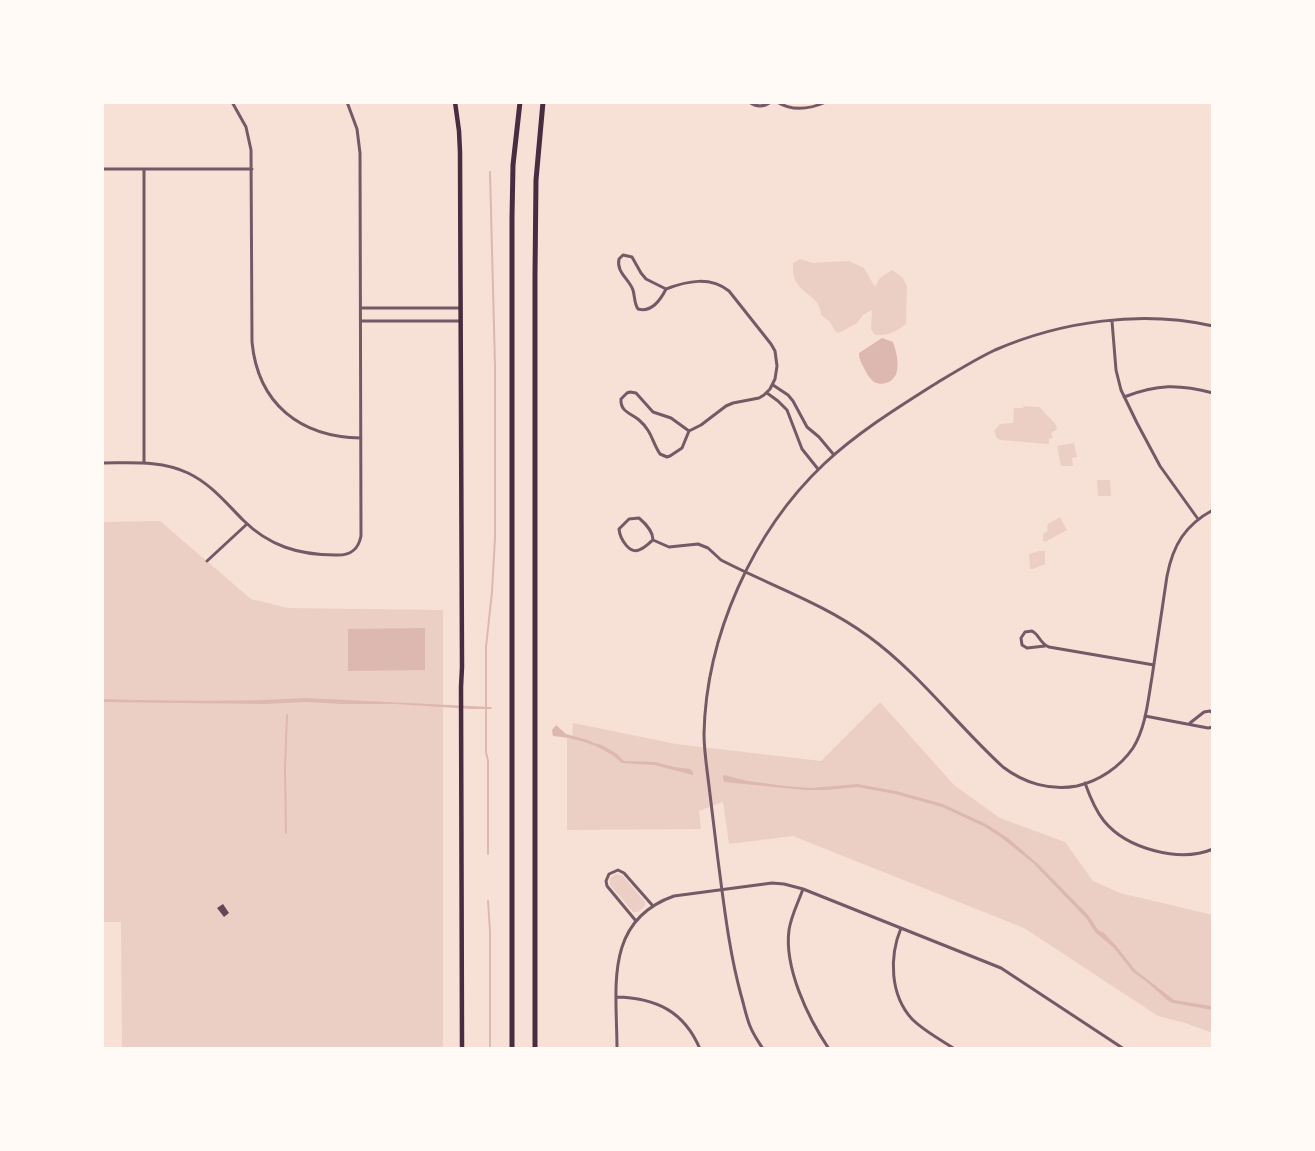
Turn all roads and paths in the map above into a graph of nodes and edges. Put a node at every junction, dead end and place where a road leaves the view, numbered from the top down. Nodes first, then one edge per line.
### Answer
1 (232, 102) edge
2 (347, 102) edge
3 (454, 102) edge
4 (520, 102) edge
5 (543, 102) edge
6 (749, 102) edge
7 (771, 102) edge
8 (777, 102) edge
9 (826, 102) edge
10 (102, 169) edge
11 (144, 169) junction
12 (252, 169) junction
13 (666, 289) junction
14 (361, 308) junction
15 (460, 308) junction
16 (360, 321) junction
17 (460, 321) junction
18 (1112, 321) junction
19 (1213, 326) edge
20 (773, 385) junction
21 (768, 391) junction
22 (1213, 393) edge
23 (1124, 397) junction
24 (689, 431) junction
25 (361, 438) junction
26 (834, 455) junction
27 (102, 463) edge
28 (144, 463) junction
29 (819, 469) junction
30 (1213, 510) edge
31 (1198, 519) junction
32 (247, 524) junction
33 (653, 540) junction
34 (207, 561) dead end
35 (746, 571) junction
36 (1046, 646) junction
37 (1154, 664) junction
38 (1213, 713) edge
39 (1145, 716) junction
40 (1189, 724) junction
41 (1213, 727) edge
42 (1085, 783) junction
43 (1213, 849) edge
44 (722, 889) junction
45 (803, 890) junction
46 (653, 906) junction
47 (636, 921) junction
48 (901, 928) junction
49 (616, 997) junction
50 (462, 1049) edge
51 (512, 1049) edge
52 (535, 1049) edge
53 (617, 1049) edge
54 (700, 1049) edge
55 (762, 1049) edge
56 (829, 1049) edge
57 (955, 1049) edge
58 (1124, 1049) edge

1 - 12 street
2 - 14 street
3 - 15 main road
4 - 51 highway
5 - 52 highway
6 - 7 street
8 - 9 street
10 - 11 street
11 - 12 street
11 - 28 street
12 - 25 street
13 - 13 street
13 - 20 street
14 - 15 street
14 - 16 street
15 - 17 main road
16 - 17 street
16 - 25 street
17 - 50 main road
18 - 19 street
18 - 23 street
18 - 26 street
20 - 21 street
20 - 26 street
21 - 24 street
21 - 29 street
22 - 23 street
23 - 31 street
24 - 24 street
25 - 32 street
26 - 29 street
27 - 28 street
28 - 32 street
29 - 35 street
30 - 31 street
31 - 37 street
32 - 34 street
33 - 33 street
33 - 35 street
35 - 42 street
35 - 44 street
36 - 36 street
36 - 37 street
37 - 39 street
38 - 40 street
39 - 40 street
39 - 42 street
40 - 41 street
42 - 43 street
44 - 45 street
44 - 46 street
44 - 55 street
45 - 48 street
45 - 56 street
46 - 47 street
46 - 47 street
47 - 49 street
48 - 57 street
48 - 58 street
49 - 53 street
49 - 54 street

